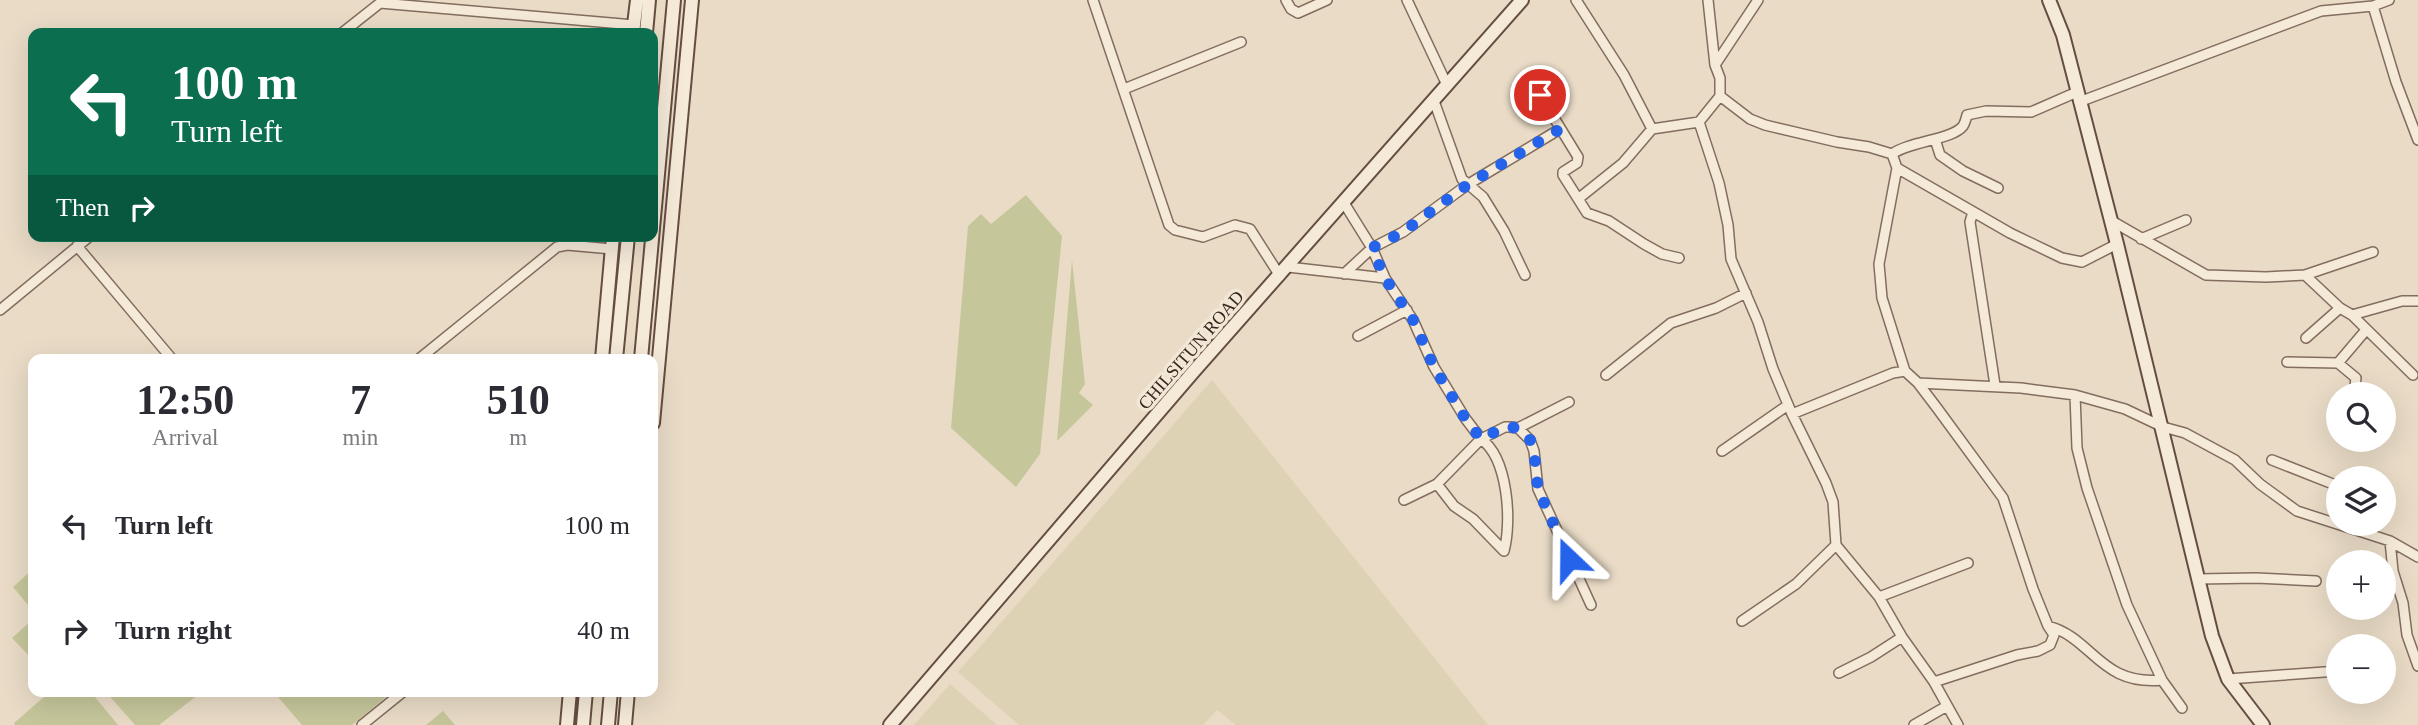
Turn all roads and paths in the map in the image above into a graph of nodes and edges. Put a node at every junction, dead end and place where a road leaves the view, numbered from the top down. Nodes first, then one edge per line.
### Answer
1 (637, 0) edge
2 (649, 0) edge
3 (674, 0) edge
4 (1093, 0) edge
5 (1286, 0) edge
6 (1327, 0) edge
7 (1407, 0) edge
8 (1522, 0) edge
9 (1576, 0) edge
10 (1708, 0) edge
11 (1758, 0) edge
12 (2049, 0) edge
13 (2387, 0) edge
14 (692, 4) edge
15 (2373, 6) junction
16 (673, 14) junction
17 (348, 28) edge
18 (630, 28) edge
19 (640, 28) edge
20 (640, 28) edge
21 (658, 28) edge
22 (672, 28) junction
23 (1241, 42) dead end
24 (1715, 65) junction
25 (1447, 85) junction
26 (1124, 89) junction
27 (1540, 95) dead end
28 (1720, 96) junction
29 (2078, 97) junction
30 (1434, 101) junction
31 (1699, 122) junction
32 (1560, 129) junction
33 (1652, 129) junction
34 (1935, 139) junction
35 (2418, 140) edge
36 (1892, 154) junction
37 (1896, 168) junction
38 (658, 177) edge
39 (1467, 185) junction
40 (1998, 188) dead end
41 (1578, 199) junction
42 (1344, 203) junction
43 (1973, 212) junction
44 (2110, 220) junction
45 (2186, 220) dead end
46 (2141, 239) junction
47 (82, 242) edge
48 (627, 242) edge
49 (652, 242) edge
50 (613, 243) edge
51 (2117, 244) junction
52 (77, 246) junction
53 (1372, 248) junction
54 (2373, 251) dead end
55 (1679, 258) dead end
56 (1284, 272) junction
57 (1344, 274) junction
58 (1525, 275) dead end
59 (2305, 275) junction
60 (1385, 278) junction
61 (1746, 293) junction
62 (2418, 301) edge
63 (2340, 308) junction
64 (0, 310) edge
65 (1407, 310) junction
66 (2353, 315) junction
67 (2366, 330) junction
68 (1358, 337) dead end
69 (2306, 338) dead end
70 (168, 354) edge
71 (425, 354) edge
72 (602, 354) edge
73 (616, 354) edge
74 (641, 354) edge
75 (2287, 362) dead end
76 (2338, 363) junction
77 (658, 369) edge
78 (1905, 371) junction
79 (1606, 375) dead end
80 (2413, 375) dead end
81 (2356, 382) edge
82 (1918, 383) junction
83 (1994, 385) junction
84 (2075, 395) junction
85 (1569, 402) dead end
86 (1790, 410) junction
87 (2163, 427) junction
88 (1518, 428) junction
89 (1481, 439) junction
90 (1721, 451) dead end
91 (2272, 460) dead end
92 (2326, 481) edge
93 (1437, 484) junction
94 (1404, 500) dead end
95 (2326, 521) edge
96 (2380, 536) edge
97 (2390, 541) junction
98 (1836, 545) junction
99 (2418, 556) edge
100 (1968, 563) dead end
101 (2198, 579) junction
102 (2316, 581) dead end
103 (1879, 597) junction
104 (1591, 605) dead end
105 (1742, 621) dead end
106 (2048, 626) junction
107 (1902, 637) junction
108 (2418, 666) edge
109 (2326, 672) edge
110 (1839, 673) dead end
111 (2228, 679) junction
112 (2162, 680) junction
113 (1934, 682) junction
114 (397, 697) edge
115 (569, 697) edge
116 (585, 697) edge
117 (610, 697) edge
118 (627, 697) edge
119 (1947, 706) junction
120 (2182, 708) dead end
121 (362, 725) edge
122 (567, 725) edge
123 (583, 725) edge
124 (608, 725) edge
125 (625, 725) edge
126 (890, 725) edge
127 (1914, 725) edge
128 (1958, 725) edge
129 (2263, 725) edge

1 - 19 main road
2 - 20 main road
3 - 16 main road
4 - 26 street
5 - 6 street
7 - 25 street
8 - 25 main road, CHILSITUN ROAD
9 - 33 street
10 - 24 street
11 - 24 street
12 - 29 main road
13 - 15 street
14 - 16 main road
14 - 77 main road
15 - 29 street
15 - 35 street
16 - 22 main road
17 - 18 street
21 - 22 main road
22 - 38 main road
23 - 26 street
24 - 28 street
25 - 30 main road, CHILSITUN ROAD
26 - 56 street
27 - 32 street
28 - 31 street
28 - 36 street
29 - 34 street
29 - 44 main road
30 - 39 street
30 - 42 main road, CHILSITUN ROAD
31 - 33 street
31 - 61 street
32 - 39 street
32 - 41 street
33 - 41 street
34 - 36 street
34 - 40 street
36 - 37 street
37 - 43 street
37 - 78 street
39 - 53 street
39 - 58 street
41 - 55 street
42 - 53 street
42 - 56 main road, CHILSITUN ROAD
43 - 51 street
43 - 83 street
44 - 46 street
44 - 51 main road
45 - 46 street
46 - 59 street
47 - 52 street
48 - 73 main road
49 - 74 main road
50 - 71 street
50 - 72 main road
51 - 87 main road
52 - 64 street
52 - 70 street
53 - 57 street
53 - 60 street
54 - 59 street
56 - 57 street
56 - 126 main road, CHILSITUN ROAD
57 - 60 street
59 - 63 street
60 - 65 street
61 - 79 street
61 - 86 street
62 - 66 street
63 - 66 street
63 - 69 street
65 - 68 street
65 - 89 street
66 - 67 street
67 - 76 street
67 - 80 street
75 - 76 street
76 - 81 street
78 - 82 street
78 - 86 street
82 - 83 street
82 - 106 street
83 - 84 street
84 - 87 street
84 - 112 street
85 - 88 street
86 - 90 street
86 - 98 street
87 - 95 street
87 - 101 main road
88 - 89 street
88 - 104 street
89 - 93 street
89 - 93 street
91 - 92 street
93 - 94 street
96 - 97 street
97 - 99 street
97 - 108 street
98 - 103 street
98 - 105 street
100 - 103 street
101 - 102 street
101 - 111 main road
103 - 107 street
106 - 112 street
106 - 113 street
107 - 110 street
107 - 113 street
109 - 111 street
111 - 129 main road
112 - 120 street
113 - 119 street
114 - 121 street
115 - 122 main road
116 - 123 main road
117 - 124 main road
118 - 125 main road
119 - 127 street
119 - 128 street

